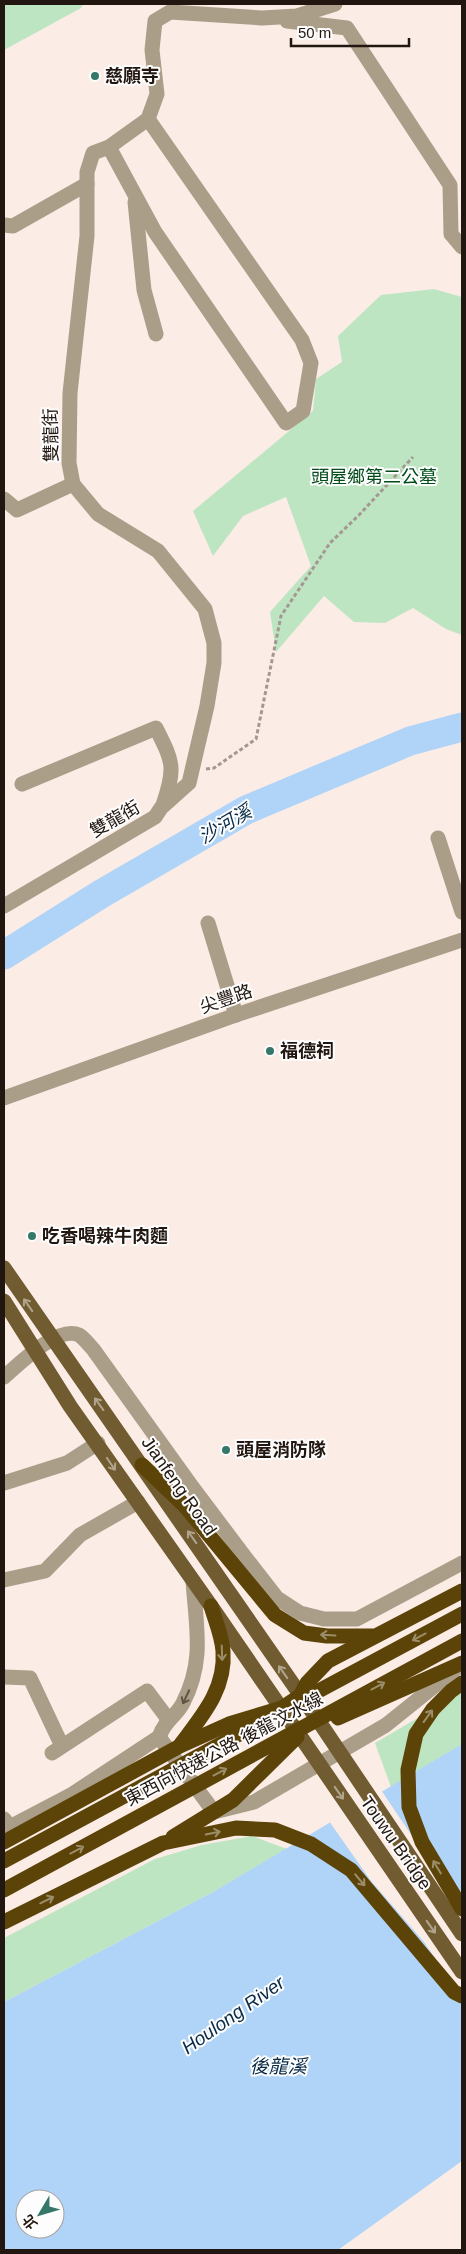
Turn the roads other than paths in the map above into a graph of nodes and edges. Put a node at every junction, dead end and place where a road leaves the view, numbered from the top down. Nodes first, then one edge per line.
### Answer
1 (335, 4) edge
2 (262, 18) junction
3 (148, 119) junction
4 (109, 147) junction
5 (86, 184) junction
6 (134, 193) junction
7 (4, 225) edge
8 (462, 247) edge
9 (156, 334) dead end
10 (73, 484) junction
11 (4, 500) edge
12 (22, 784) dead end
13 (162, 808) junction
14 (438, 838) dead end
15 (4, 906) edge
16 (462, 912) edge
17 (208, 923) dead end
18 (462, 940) edge
19 (236, 1015) junction
20 (4, 1098) edge
21 (4, 1268) edge
22 (4, 1301) edge
23 (52, 1340) junction
24 (35, 1351) junction
25 (4, 1377) edge
26 (98, 1443) junction
27 (142, 1466) junction
28 (4, 1483) edge
29 (138, 1502) junction
30 (462, 1564) edge
31 (4, 1580) edge
32 (193, 1581) junction
33 (462, 1591) edge
34 (211, 1606) junction
35 (462, 1614) edge
36 (376, 1636) junction
37 (462, 1641) edge
38 (462, 1663) edge
39 (4, 1678) edge
40 (462, 1683) edge
41 (300, 1696) junction
42 (282, 1708) junction
43 (168, 1719) junction
44 (322, 1726) junction
45 (299, 1735) junction
46 (159, 1737) junction
47 (180, 1746) junction
48 (4, 1818) edge
49 (4, 1842) edge
50 (163, 1843) junction
51 (4, 1861) edge
52 (4, 1890) edge
53 (462, 1909) edge
54 (4, 1922) edge
55 (462, 1934) edge
56 (462, 1972) edge
57 (462, 1996) edge

1 - 2 street
2 - 3 street
2 - 8 street
3 - 4 street, 雙龍街
3 - 6 street
4 - 5 street, 雙龍街
4 - 6 street
5 - 7 street
5 - 10 street, 雙龍街
6 - 9 street
10 - 11 street
10 - 13 street, 雙龍街
12 - 13 street
13 - 15 street, 雙龍街
14 - 16 street
17 - 19 street
18 - 19 street, 尖豐路
19 - 20 street, 尖豐路
23 -> 21 main road, Jianfeng Road
22 - 24 main road
23 - 24 street
27 -> 23 main road, Jianfeng Road
23 - 30 street
24 - 25 street
24 - 26 main road
26 - 28 street
26 -> 29 main road
36 -> 27 highway
41 -> 27 main road, Jianfeng Road
29 - 31 street
29 - 32 main road
32 - 34 main road
32 -> 43 street
33 - 36 highway
34 - 42 main road
34 -> 47 highway
35 -> 51 highway, 東西向快速公路 後龍汶水線
36 - 41 highway
52 -> 37 highway, 東西向快速公路 後龍汶水線
38 - 44 highway
38 - 46 street
39 - 43 street
53 -> 40 highway
41 - 42 highway
41 - 44 main road, Jianfeng Road
42 - 45 main road
42 - 47 highway
43 - 46 street
44 - 45 highway
44 - 55 main road, Touwu Bridge
45 - 50 highway
45 -> 56 main road, Touwu Bridge
46 - 48 street
47 - 49 highway
54 -> 50 highway
50 -> 57 highway

